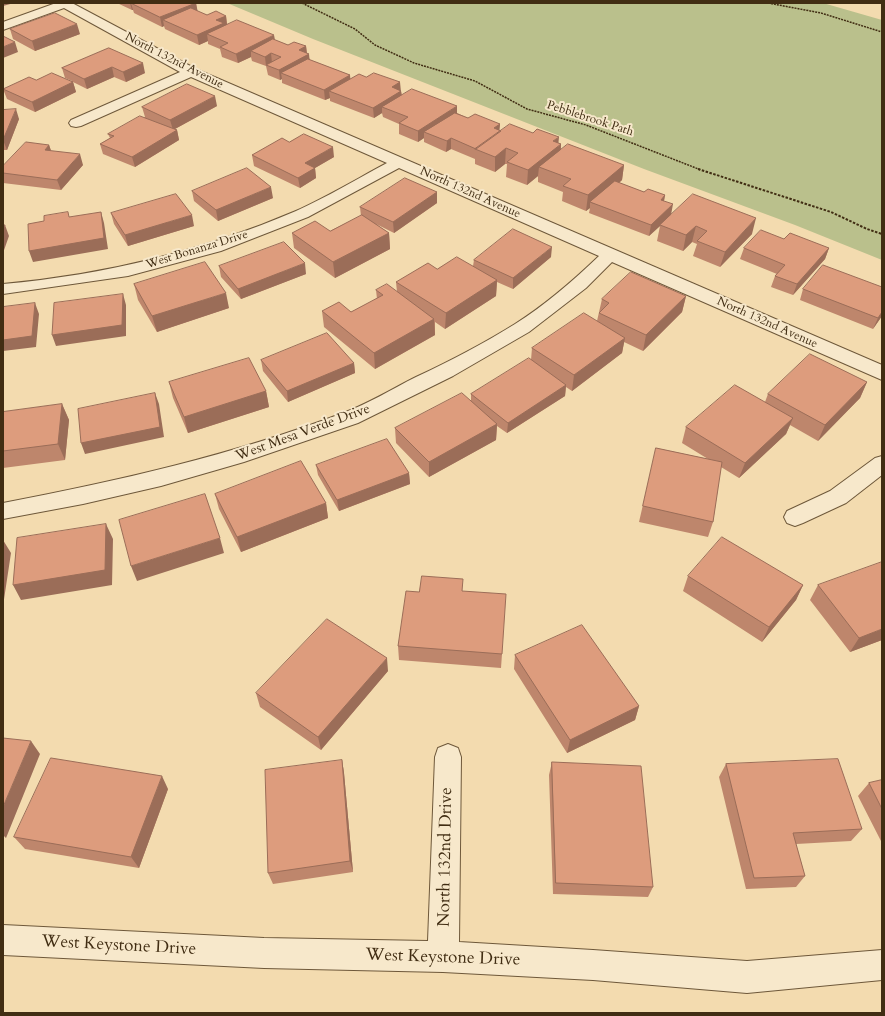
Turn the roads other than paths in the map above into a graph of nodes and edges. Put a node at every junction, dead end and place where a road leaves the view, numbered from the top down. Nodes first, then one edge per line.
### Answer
1 (64, 4) edge
2 (3, 26) edge
3 (191, 72) junction
4 (76, 123) dead end
5 (400, 162) junction
6 (610, 255) junction
7 (3, 289) edge
8 (882, 373) edge
9 (882, 464) edge
10 (3, 511) edge
11 (795, 518) dead end
12 (448, 757) dead end
13 (3, 940) edge
14 (444, 957) junction
15 (882, 965) edge

1 - 2 street
1 - 3 street, North 132nd Avenue
3 - 4 street
3 - 5 street, North 132nd Avenue
5 - 6 street, North 132nd Avenue
5 - 7 street, West Bonanza Drive
6 - 8 street, North 132nd Avenue
6 - 10 street, West Mesa Verde Drive
9 - 11 street
12 - 14 street, North 132nd Drive
13 - 14 street, West Keystone Drive
14 - 15 street, West Keystone Drive

